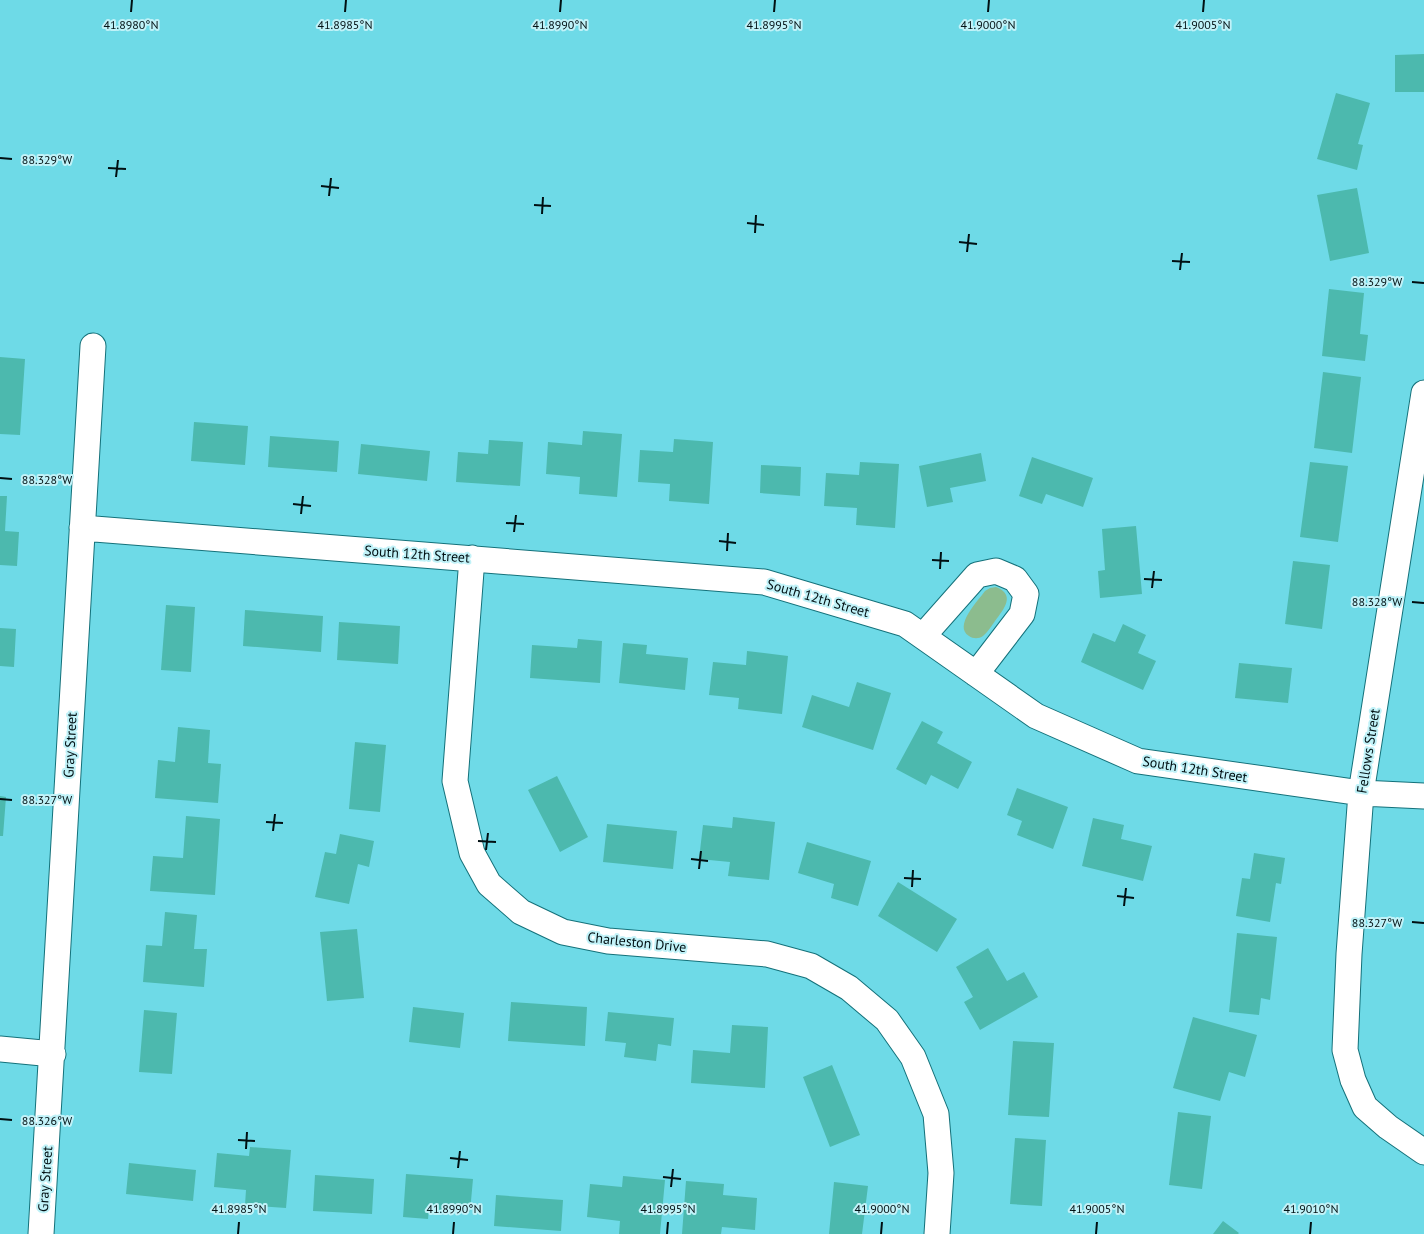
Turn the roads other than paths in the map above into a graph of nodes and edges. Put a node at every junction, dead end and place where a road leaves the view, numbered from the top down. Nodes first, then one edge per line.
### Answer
1 (94, 346) dead end
2 (1424, 393) edge
3 (82, 528) junction
4 (472, 558) junction
5 (923, 636) junction
6 (976, 674) junction
7 (1361, 794) junction
8 (1424, 796) edge
9 (0, 1049) edge
10 (52, 1054) junction
11 (1424, 1152) edge
12 (42, 1234) edge
13 (937, 1234) edge

1 - 3 street, Gray Street
2 - 7 street, Fellows Street
3 - 4 street, South 12th Street
3 - 10 street, Gray Street
4 - 5 street, South 12th Street
4 - 13 street, Charleston Drive
5 - 6 street, South 12th Street
5 - 6 street
6 - 7 street, South 12th Street
7 - 8 street, South 12th Street
7 - 11 street, Fellows Street
9 - 10 street
10 - 12 street, Gray Street

